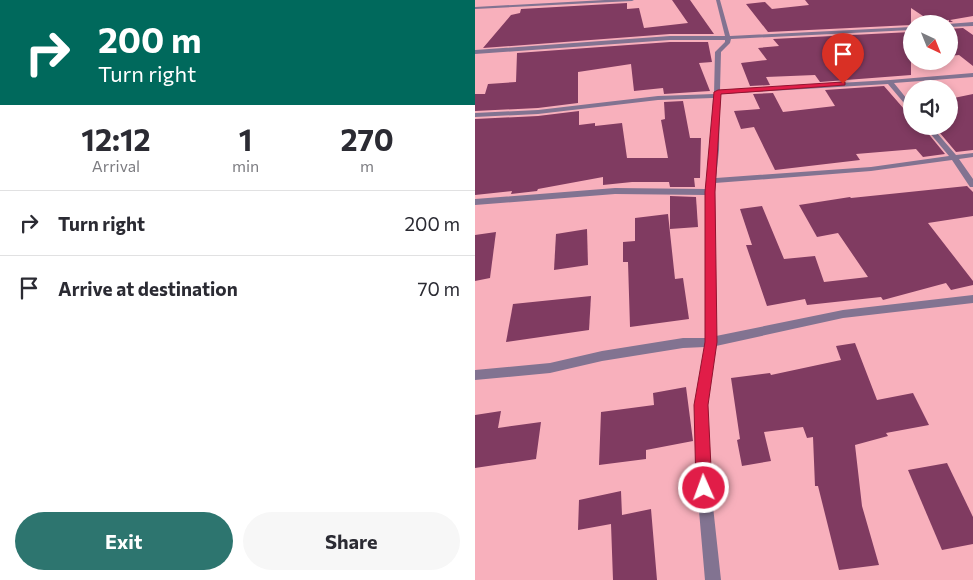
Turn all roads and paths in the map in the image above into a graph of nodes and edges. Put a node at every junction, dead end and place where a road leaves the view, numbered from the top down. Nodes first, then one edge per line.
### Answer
1 (632, 0) edge
2 (718, 0) edge
3 (475, 8) edge
4 (973, 24) edge
5 (958, 25) edge
6 (903, 28) edge
7 (729, 38) junction
8 (475, 52) edge
9 (973, 75) edge
10 (890, 82) junction
11 (717, 94) junction
12 (903, 98) edge
13 (475, 115) edge
14 (935, 135) edge
15 (973, 155) edge
16 (953, 156) junction
17 (973, 185) edge
18 (711, 186) junction
19 (475, 202) edge
20 (973, 299) edge
21 (711, 342) junction
22 (475, 375) edge
23 (713, 580) edge

1 - 3 street
2 - 7 street
4 - 5 street
6 - 7 street
7 - 8 street
7 - 11 street
9 - 10 street
10 - 11 street
10 - 12 street
11 - 13 street
11 - 18 street
14 - 16 street
15 - 16 street
16 - 17 street
16 - 18 street
18 - 19 street
18 - 21 street
20 - 21 street
21 - 22 street
21 - 23 street

